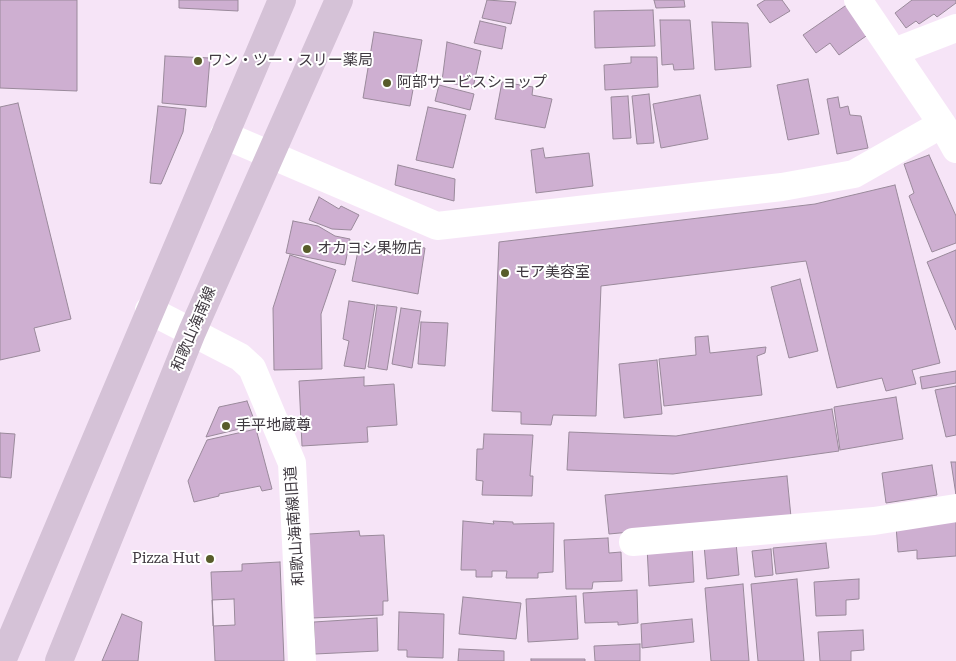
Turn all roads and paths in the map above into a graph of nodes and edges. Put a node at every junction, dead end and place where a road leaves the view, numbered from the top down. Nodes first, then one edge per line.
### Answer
1 (282, 0) edge
2 (339, 0) edge
3 (858, 0) edge
4 (956, 28) edge
5 (894, 52) junction
6 (942, 124) junction
7 (224, 135) junction
8 (956, 149) edge
9 (271, 155) junction
10 (149, 310) junction
11 (192, 332) junction
12 (956, 508) edge
13 (633, 542) dead end
14 (2, 661) edge
15 (59, 661) edge
16 (302, 661) edge

1 - 7 main road
2 - 9 main road, 和歌山海南線
3 - 5 street
4 - 5 street
5 - 6 street
6 - 8 street
6 - 9 street
7 - 9 street
7 - 10 main road
9 - 11 main road, 和歌山海南線
10 - 11 street, 和歌山海南線旧道
10 - 14 main road
11 - 15 main road, 和歌山海南線
11 - 16 street, 和歌山海南線旧道
12 - 13 street

